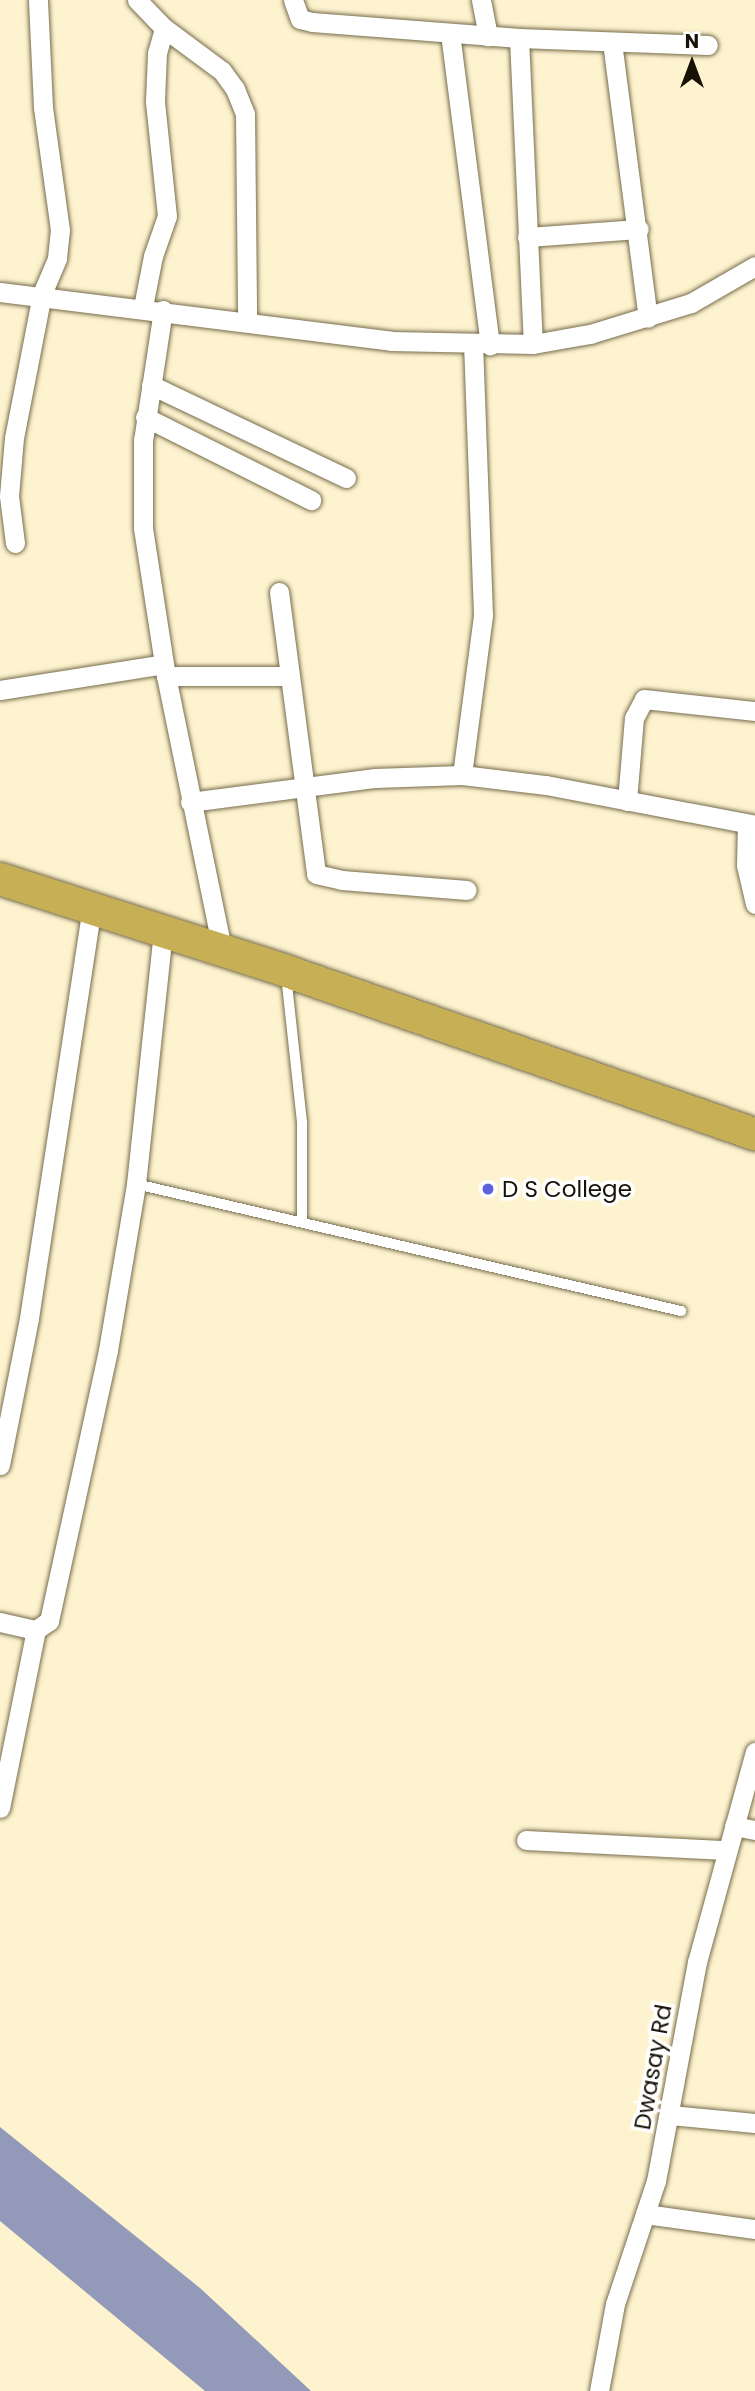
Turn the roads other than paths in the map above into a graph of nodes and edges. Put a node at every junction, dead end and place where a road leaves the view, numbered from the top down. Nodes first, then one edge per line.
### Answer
1 (38, 0) edge
2 (137, 0) edge
3 (293, 0) edge
4 (481, 0) edge
5 (164, 28) junction
6 (450, 33) junction
7 (488, 36) junction
8 (519, 38) junction
9 (612, 42) junction
10 (708, 45) dead end
11 (639, 229) junction
12 (527, 237) junction
13 (755, 266) edge
14 (0, 292) edge
15 (41, 295) junction
16 (143, 307) junction
17 (163, 310) junction
18 (648, 318) junction
19 (247, 322) junction
20 (533, 344) junction
21 (482, 345) junction
22 (151, 385) junction
23 (145, 417) junction
24 (7, 438) edge
25 (346, 478) dead end
26 (311, 500) dead end
27 (15, 542) dead end
28 (279, 592) dead end
29 (165, 670) junction
30 (289, 676) junction
31 (0, 690) edge
32 (755, 710) edge
33 (462, 775) junction
34 (302, 786) junction
35 (190, 802) junction
36 (627, 802) junction
37 (751, 825) edge
38 (0, 878) edge
39 (467, 890) dead end
40 (755, 904) edge
41 (92, 908) junction
42 (163, 933) junction
43 (223, 953) junction
44 (286, 971) junction
45 (755, 1134) edge
46 (136, 1184) junction
47 (302, 1222) junction
48 (681, 1311) dead end
49 (0, 1465) edge
50 (0, 1622) edge
51 (36, 1630) junction
52 (755, 1752) edge
53 (0, 1808) edge
54 (734, 1826) junction
55 (755, 1830) edge
56 (526, 1840) dead end
57 (726, 1850) junction
58 (670, 2115) junction
59 (755, 2123) edge
60 (645, 2214) junction
61 (755, 2229) edge
62 (599, 2391) edge

1 - 15 street
2 - 5 street
3 - 6 street
4 - 7 street
5 - 16 street
5 - 19 street
6 - 7 street
6 - 21 street
7 - 8 street
8 - 9 street
8 - 12 street
9 - 10 street
9 - 11 street
11 - 12 street
11 - 18 street
12 - 20 street
13 - 18 street
14 - 15 street
15 - 16 street
15 - 24 street
16 - 17 street
17 - 19 street
17 - 22 street
18 - 20 street
19 - 21 street
20 - 21 street
21 - 33 street
22 - 23 street
22 - 25 street
23 - 26 street
23 - 29 street
24 - 27 street
28 - 30 street
29 - 30 street
29 - 31 street
29 - 35 street
30 - 34 street
32 - 36 street
33 - 34 street
33 - 36 street
34 - 35 street
34 - 39 street
35 - 43 street
36 - 37 street
37 - 40 street
38 - 41 highway
41 - 42 highway
41 - 49 street
42 - 43 highway
42 - 46 street
43 - 44 highway
44 - 45 highway
44 - 47 lane
46 - 47 lane
46 - 51 street
47 - 48 lane
50 - 51 street
51 - 53 street
52 - 54 street, Dwasay Rd
54 - 55 street
54 - 57 street, Dwasay Rd
56 - 57 street
57 - 58 street, Dwasay Rd
58 - 59 street
58 - 60 street, Dwasay Rd
60 - 61 street
60 - 62 street, Dwasay Rd

